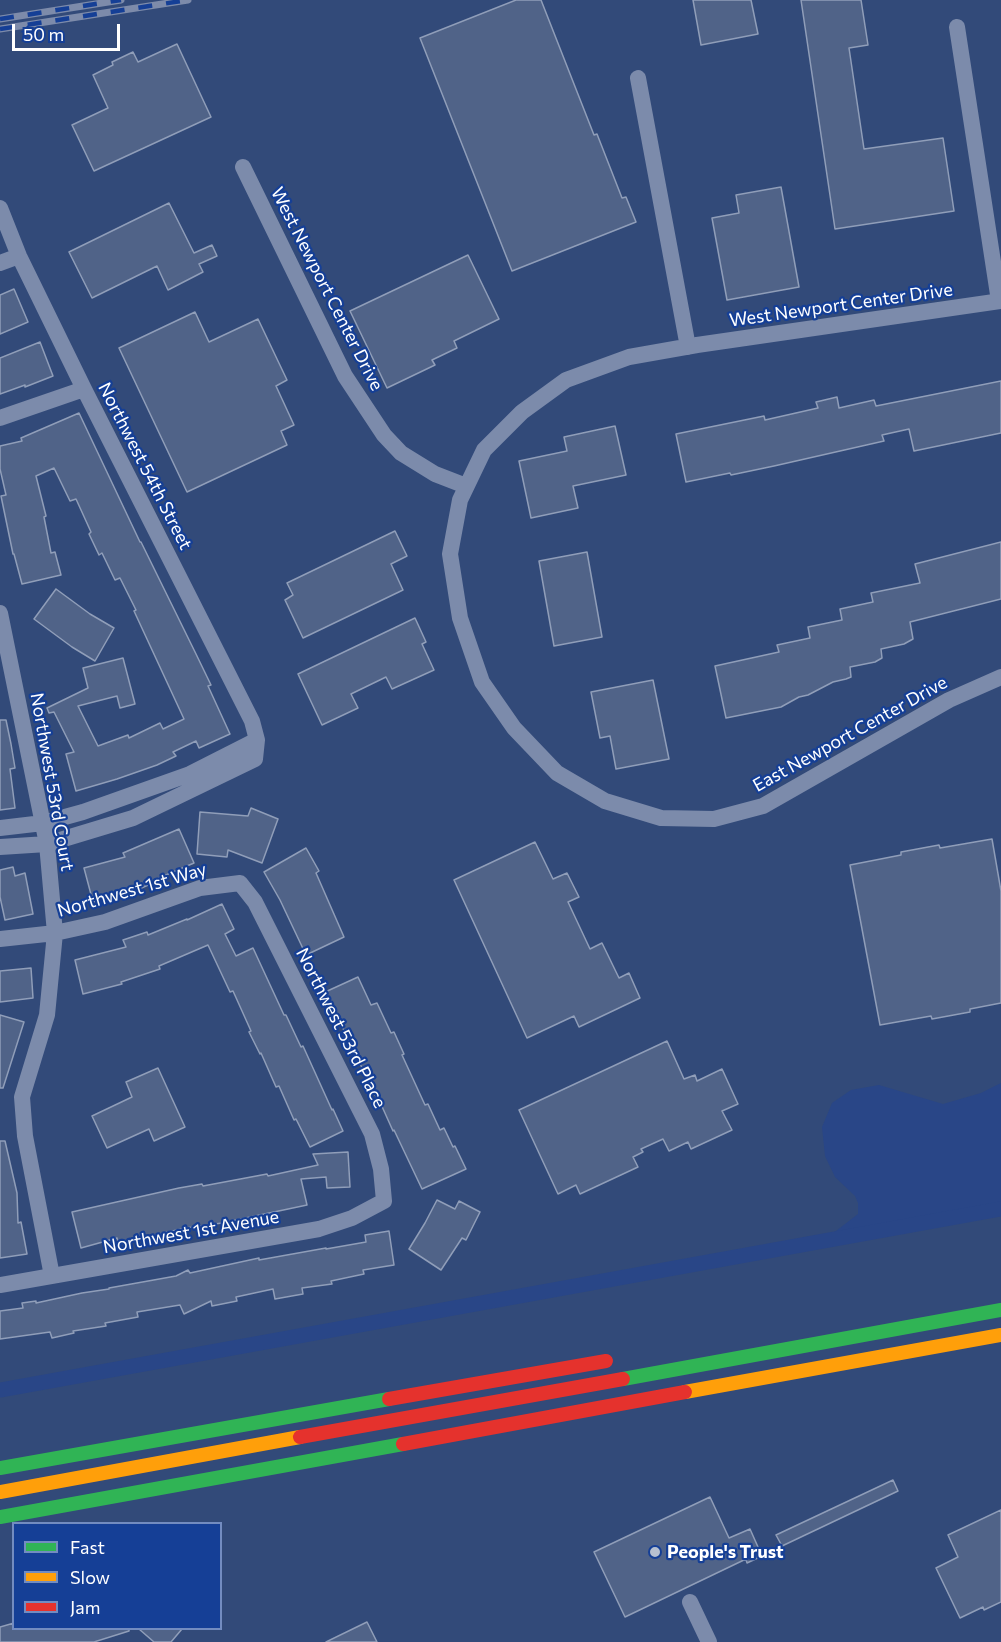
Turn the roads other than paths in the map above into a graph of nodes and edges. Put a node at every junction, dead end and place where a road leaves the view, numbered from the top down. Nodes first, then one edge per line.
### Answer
1 (957, 27) dead end
2 (638, 78) dead end
3 (243, 167) dead end
4 (0, 208) edge
5 (19, 256) junction
6 (0, 263) edge
7 (1000, 301) edge
8 (688, 347) junction
9 (84, 388) junction
10 (0, 418) edge
11 (466, 486) junction
12 (0, 613) edge
13 (1001, 677) edge
14 (482, 682) joint
15 (257, 740) junction
16 (43, 823) junction
17 (0, 828) edge
18 (47, 844) junction
19 (0, 847) edge
20 (240, 883) joint
21 (55, 933) junction
22 (0, 939) edge
23 (384, 1200) joint
24 (52, 1276) junction
25 (0, 1285) edge
26 (1001, 1310) edge
27 (1001, 1335) edge
28 (623, 1358) dead end
29 (0, 1468) edge
30 (0, 1492) edge
31 (0, 1517) edge
32 (690, 1602) dead end
33 (709, 1642) edge

1 - 7 street, West Newport Center Drive
2 - 8 street
3 - 11 street, West Newport Center Drive
4 - 5 street, Northwest 54th Street
5 - 6 street
5 - 9 street, Northwest 54th Street
7 - 8 street, West Newport Center Drive
8 - 11 street, West Newport Center Drive
9 - 10 street
9 - 15 street, Northwest 54th Street
11 - 14 street, West Newport Center Drive
12 - 16 street, Northwest 53rd Court
13 - 14 street, East Newport Center Drive
15 - 16 street
15 - 18 street
16 - 17 street
16 - 18 street, Northwest 53rd Court
18 - 19 street
18 - 21 street, Northwest 53rd Court
20 - 21 street, Northwest 1st Way
20 - 23 street, Northwest 53rd Place
21 - 22 street, Northwest 1st Way
21 - 24 street, Northwest 53rd Court
23 - 24 street, Northwest 1st Avenue
24 - 25 street, Northwest 1st Avenue
26 - 30 highway
27 - 31 highway
28 - 29 highway
32 - 33 street

